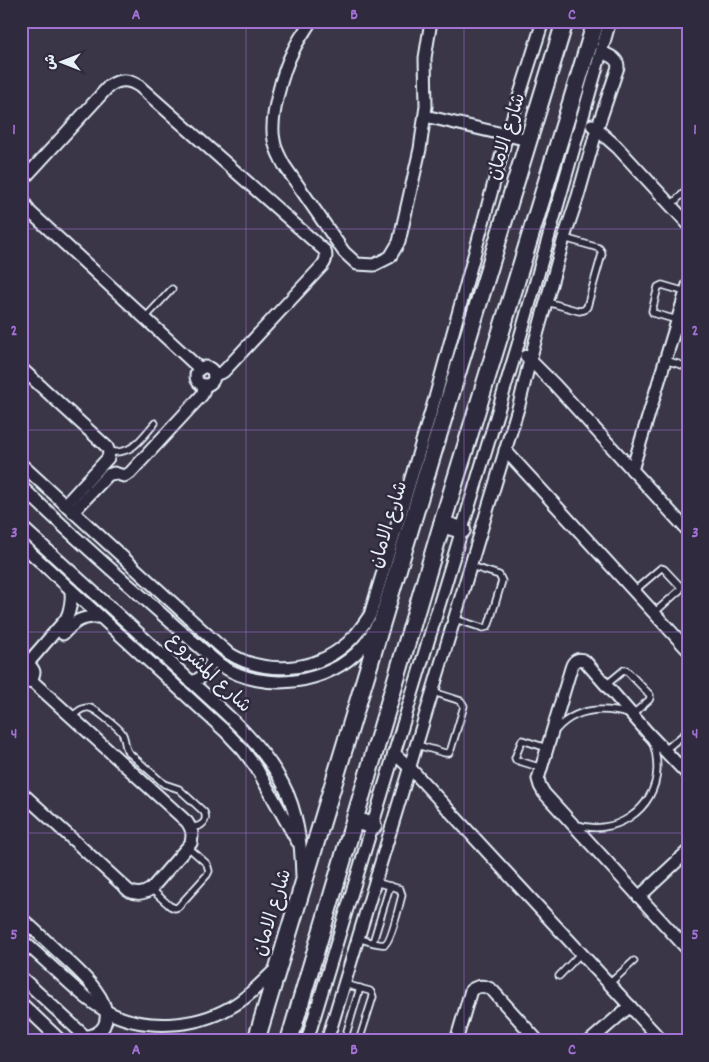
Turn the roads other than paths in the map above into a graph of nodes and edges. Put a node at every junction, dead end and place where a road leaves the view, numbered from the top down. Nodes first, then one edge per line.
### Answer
1 (311, 21) edge
2 (431, 21) edge
3 (543, 21) edge
4 (565, 21) edge
5 (596, 21) edge
6 (610, 21) edge
7 (602, 52) junction
8 (586, 81) junction
9 (424, 116) junction
10 (583, 118) junction
11 (597, 129) junction
12 (507, 135) junction
13 (528, 140) junction
14 (21, 182) edge
15 (688, 190) edge
16 (21, 193) edge
17 (671, 206) junction
18 (25, 208) edge
19 (688, 224) edge
20 (564, 238) junction
21 (687, 288) edge
22 (172, 289) dead end
23 (547, 302) junction
24 (145, 318) junction
25 (676, 324) junction
26 (688, 332) edge
27 (517, 348) junction
28 (530, 360) junction
29 (665, 360) junction
30 (688, 367) edge
31 (21, 368) edge
32 (200, 369) junction
33 (214, 375) junction
34 (204, 385) junction
35 (155, 423) dead end
36 (505, 450) junction
37 (109, 452) junction
38 (21, 464) edge
39 (632, 470) junction
40 (21, 486) edge
41 (69, 508) junction
42 (442, 524) junction
43 (21, 526) edge
44 (462, 530) junction
45 (688, 531) edge
46 (104, 540) junction
47 (21, 544) edge
48 (94, 554) junction
49 (470, 566) junction
50 (71, 590) junction
51 (634, 591) junction
52 (654, 613) junction
53 (100, 617) junction
54 (384, 617) junction
55 (455, 620) junction
56 (144, 638) junction
57 (135, 648) junction
58 (688, 650) edge
59 (212, 659) junction
60 (27, 672) edge
61 (191, 682) junction
62 (606, 685) junction
63 (433, 692) junction
64 (632, 715) junction
65 (72, 717) junction
66 (688, 732) edge
67 (648, 733) junction
68 (551, 736) junction
69 (417, 745) junction
70 (548, 748) junction
71 (665, 750) junction
72 (394, 753) junction
73 (410, 768) junction
74 (542, 768) junction
75 (688, 774) edge
76 (21, 792) edge
77 (355, 820) junction
78 (571, 822) junction
79 (190, 826) junction
80 (373, 826) junction
81 (188, 847) junction
82 (301, 847) junction
83 (688, 851) edge
84 (376, 882) junction
85 (390, 886) junction
86 (302, 887) junction
87 (151, 889) junction
88 (639, 897) junction
89 (21, 918) edge
90 (358, 938) junction
91 (21, 939) edge
92 (373, 942) junction
93 (688, 950) edge
94 (581, 953) junction
95 (634, 961) dead end
96 (278, 966) junction
97 (559, 976) dead end
98 (21, 977) edge
99 (344, 984) junction
100 (609, 984) junction
101 (360, 988) junction
102 (21, 1003) edge
103 (630, 1006) junction
104 (107, 1011) junction
105 (87, 1039) edge
106 (61, 1041) edge
107 (256, 1041) edge
108 (289, 1041) edge
109 (307, 1041) edge
110 (327, 1041) edge
111 (344, 1041) edge
112 (360, 1041) edge
113 (456, 1041) edge
114 (538, 1041) edge
115 (590, 1041) edge
116 (662, 1041) edge

1 - 9 street
2 - 9 street
3 - 12 street
4 - 13 street, شارع الامان
5 - 8 street
6 - 7 street
7 - 8 street
7 - 11 street
8 - 10 street
8 - 42 street
9 - 12 street
10 - 11 street
10 - 27 street
11 - 17 street
11 - 20 street
12 - 13 street
12 - 46 street
13 - 54 street, شارع الامان
14 - 33 street
15 - 17 lane
16 - 18 street
17 - 19 street
18 - 24 street
20 - 23 street
20 - 23 lane
21 - 25 street
21 - 25 lane
22 - 24 lane
23 - 28 street
24 - 32 street
25 - 26 lane
25 - 29 street
27 - 28 street
27 - 44 street
28 - 36 street
28 - 39 street
29 - 30 lane
29 - 39 street
31 - 37 street
32 - 33 street
32 - 34 street
33 - 34 street
34 - 41 street
35 - 37 lane
36 - 49 street
36 - 51 street
37 - 41 street
38 - 41 street
39 - 45 street
40 - 48 street, شارع المشروع
41 - 46 street
42 - 44 street
42 - 77 street
43 - 56 street, شارع المشروع
44 - 72 street
46 - 48 street
47 - 50 street
48 - 59 street, شارع المشروع
49 - 55 street
49 - 55 lane
50 - 53 street
50 - 60 street
51 - 52 street
51 - 52 lane
52 - 58 street
53 - 57 street
53 - 60 street
54 - 59 street, شارع المشروع
54 - 86 street, شارع الامان
55 - 63 street
56 - 57 street
56 - 61 street, شارع المشروع
57 - 82 street
59 - 61 street
60 - 65 street
61 - 82 street, شارع المشروع
62 - 64 street
62 - 64 lane
62 - 68 street
63 - 69 street
63 - 69 lane
64 - 67 street
64 - 68 lane
65 - 79 street
65 - 79 lane
66 - 71 lane
67 - 71 street
67 - 78 lane
68 - 70 street
69 - 73 street
70 - 74 street
70 - 74 lane
71 - 75 street
72 - 73 street
72 - 80 street
73 - 84 street
73 - 94 street
74 - 78 street
76 - 87 street
77 - 80 street
77 - 108 street
78 - 88 street
79 - 81 street
80 - 109 street
81 - 87 street
81 - 87 lane
82 - 86 street, شارع المشروع
83 - 88 street
84 - 85 lane
84 - 90 street
85 - 92 lane
85 - 92 lane
86 - 96 street, شارع الامان
88 - 93 street
89 - 104 street
90 - 92 lane
90 - 99 street
91 - 104 street
94 - 97 lane
94 - 100 street
95 - 100 lane
96 - 104 street
96 - 107 street, شارع الامان
98 - 105 street
99 - 101 lane
99 - 110 street
100 - 103 street
101 - 111 lane
101 - 112 lane
102 - 106 street
103 - 115 street
103 - 116 street
104 - 105 street
113 - 114 street

